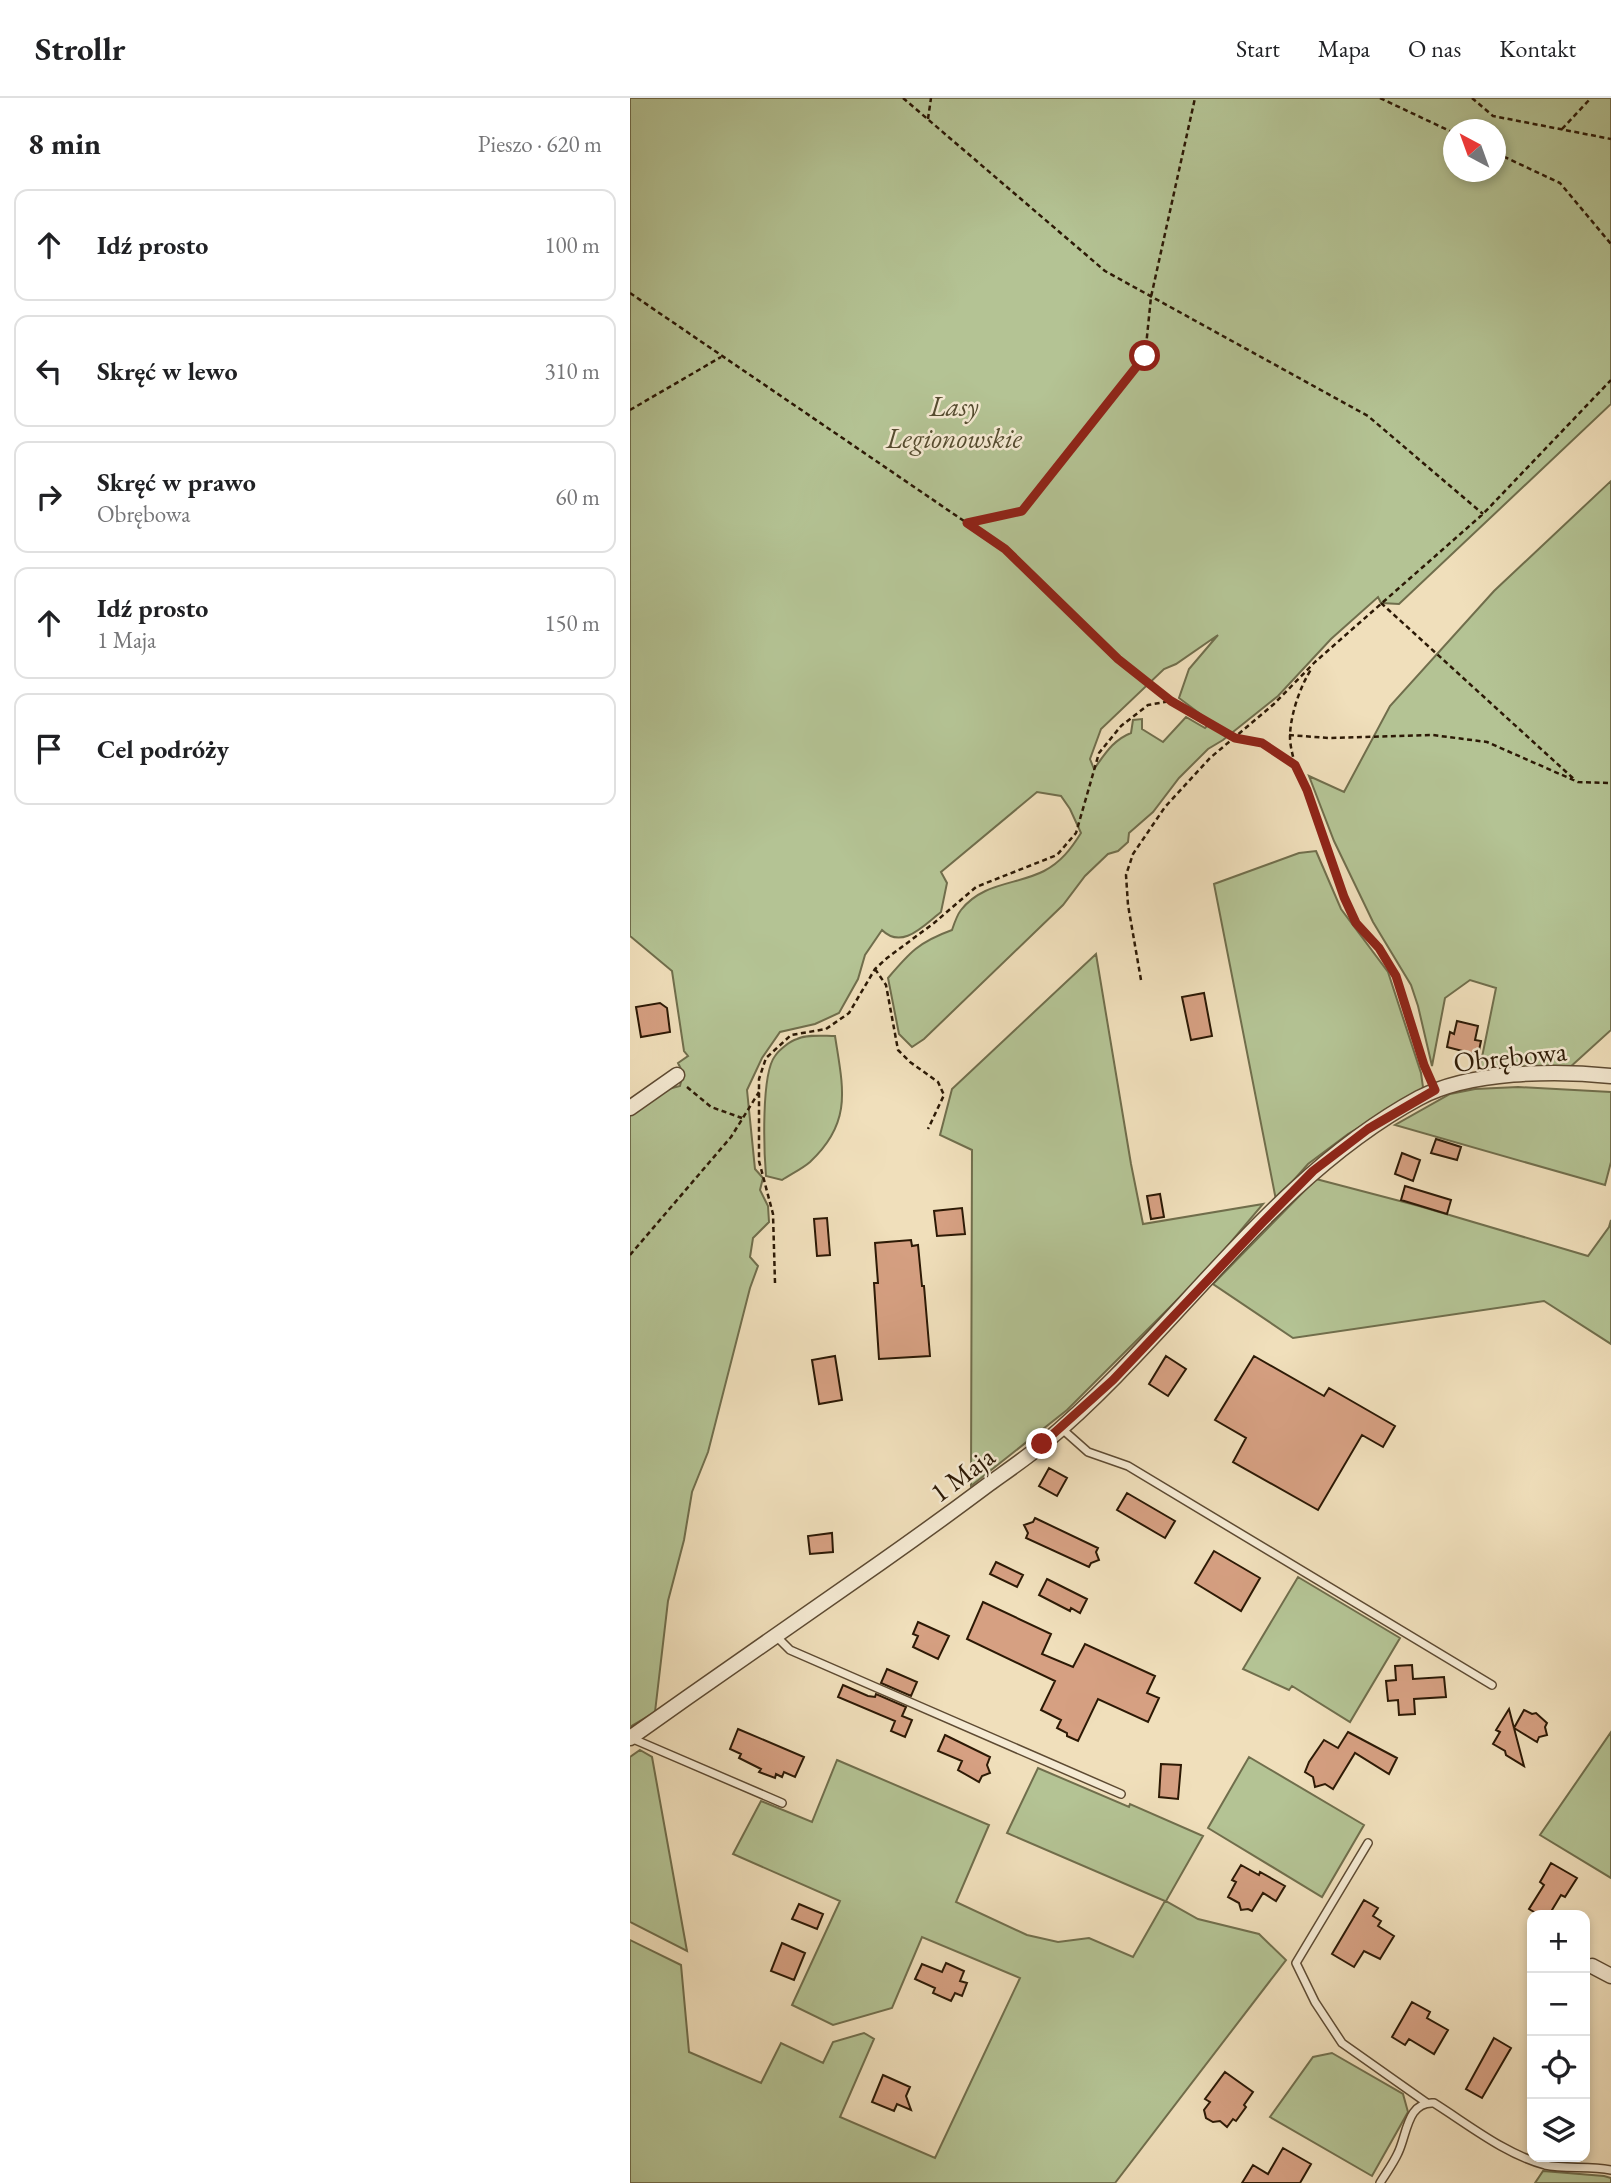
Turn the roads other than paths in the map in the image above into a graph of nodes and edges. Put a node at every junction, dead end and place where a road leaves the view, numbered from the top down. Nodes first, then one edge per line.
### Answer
1 (677, 1074) road end
2 (1611, 1076) edge
3 (630, 1108) edge
4 (1313, 1171) joint
5 (1061, 1428) junction
6 (776, 1636) junction
7 (1492, 1685) dead end
8 (630, 1738) edge
9 (1121, 1794) dead end
10 (782, 1802) dead end
11 (1368, 1843) dead end
12 (1592, 1966) dead end
13 (1611, 1976) edge
14 (1427, 2103) junction
15 (1611, 2170) edge
16 (1380, 2183) edge

1 - 3 street
2 - 4 street, Obrębowa
4 - 5 street, 1 Maja
5 - 6 street, 1 Maja
5 - 7 lane
6 - 8 street, 1 Maja
6 - 9 lane
8 - 10 lane
11 - 14 lane
12 - 13 street
14 - 15 lane
14 - 16 lane

